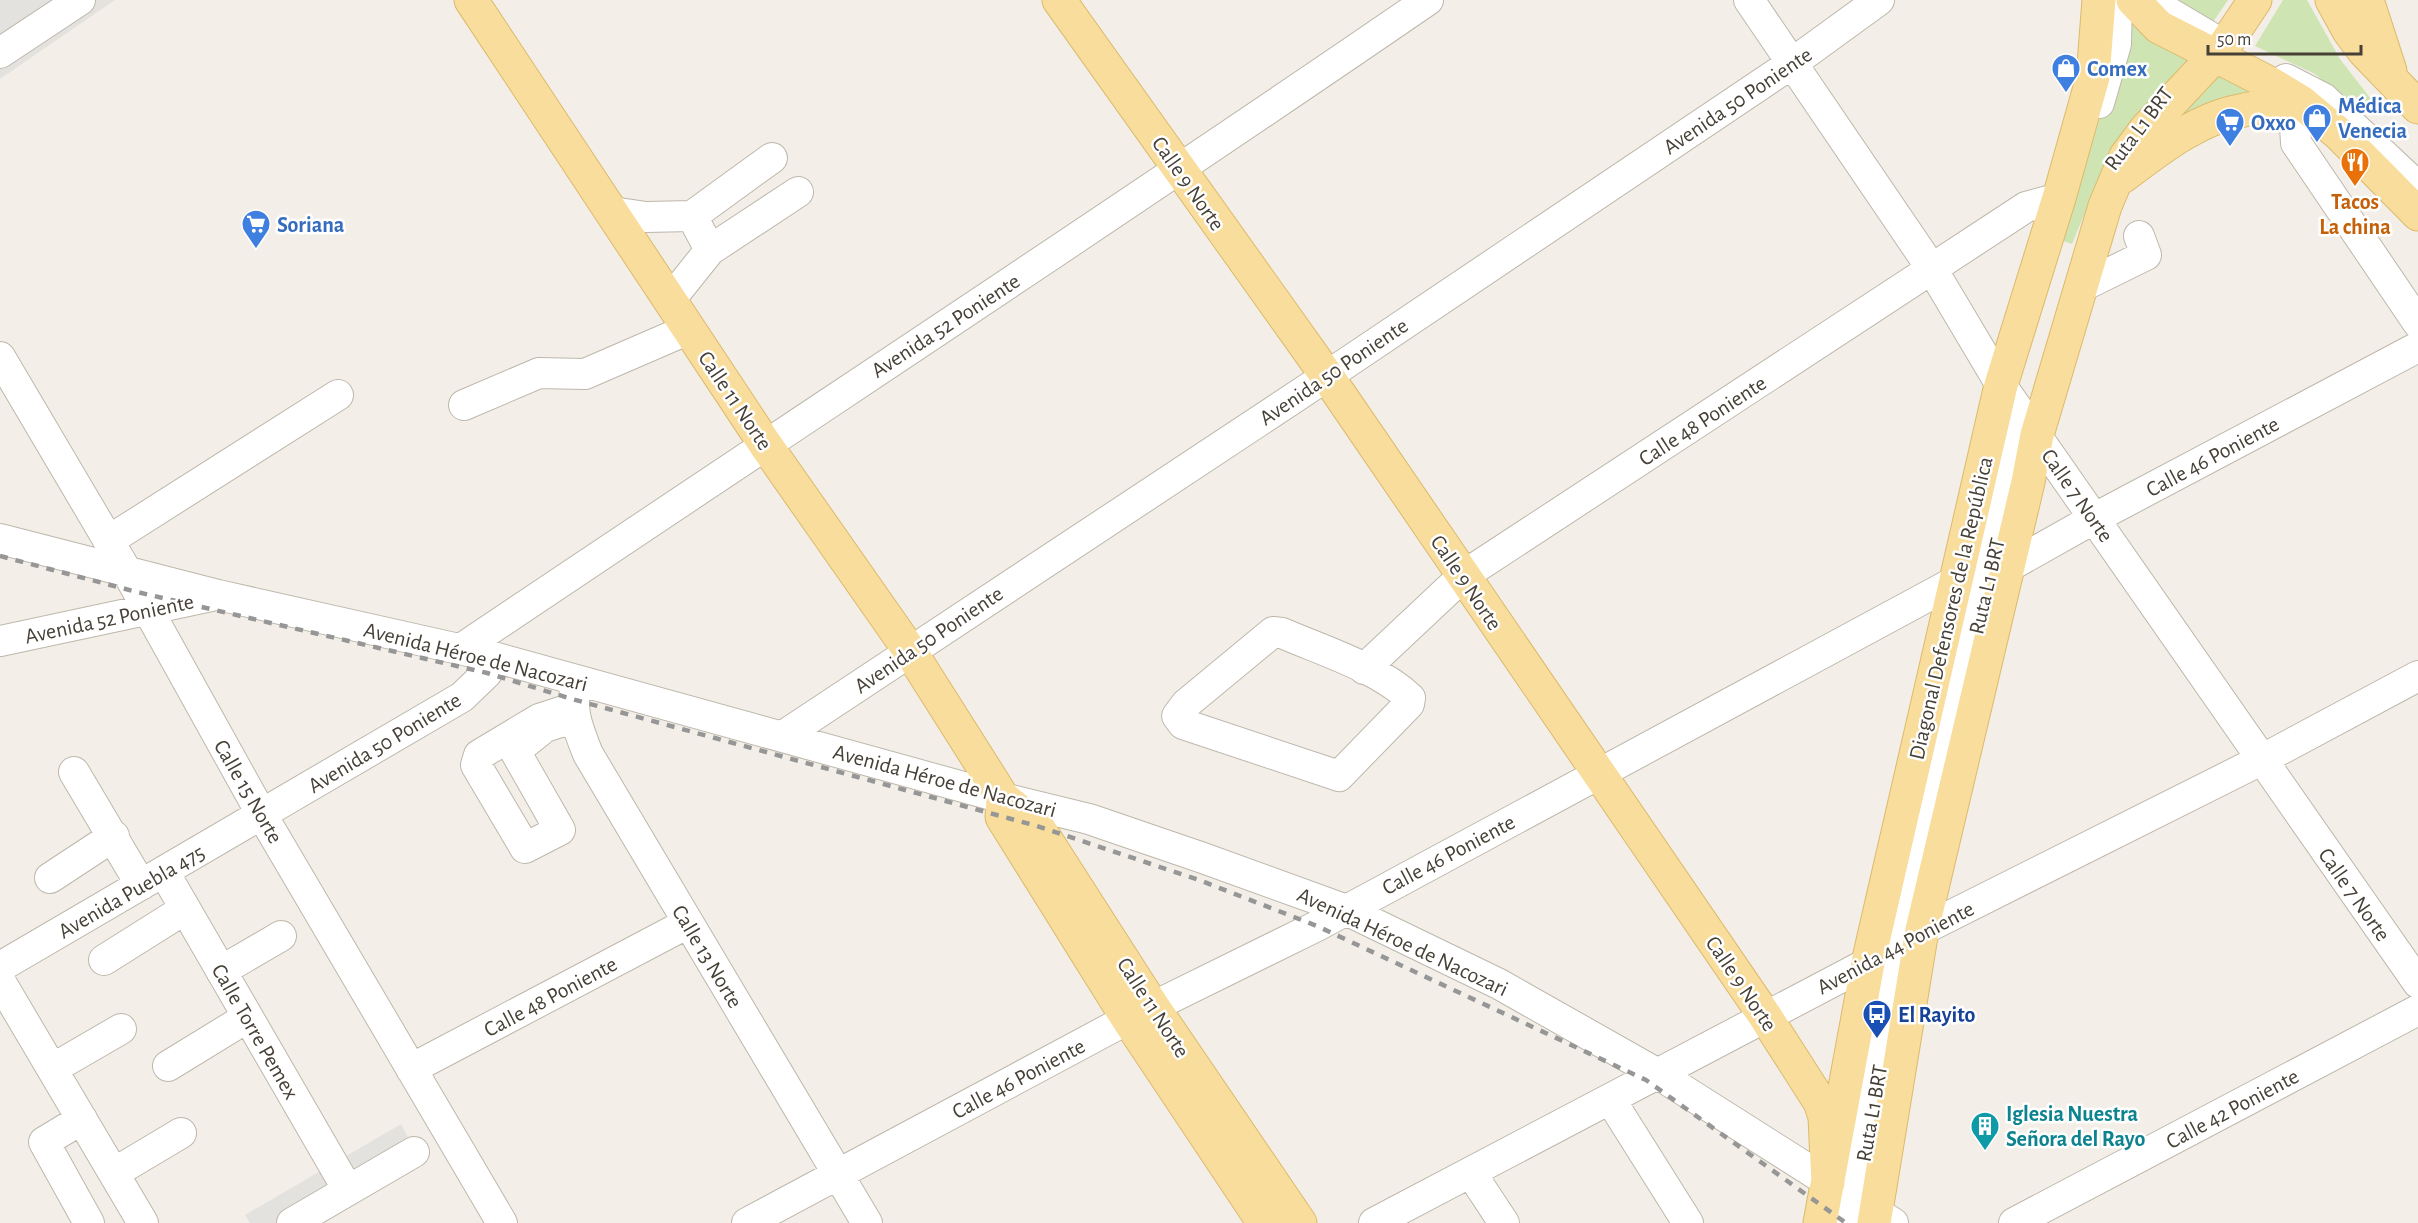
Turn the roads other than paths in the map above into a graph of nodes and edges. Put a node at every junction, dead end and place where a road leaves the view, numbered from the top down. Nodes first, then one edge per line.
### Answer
1 (80, 0) edge
2 (471, 0) edge
3 (1059, 0) edge
4 (1428, 0) edge
5 (1749, 0) edge
6 (1880, 0) edge
7 (2083, 0) edge
8 (2099, 0) edge
9 (2117, 0) edge
10 (2133, 0) edge
11 (2148, 0) edge
12 (2241, 0) edge
13 (2255, 0) edge
14 (2317, 0) edge
15 (2332, 0) edge
16 (2367, 0) edge
17 (2214, 48) junction
18 (0, 52) edge
19 (1791, 64) junction
20 (2093, 77) junction
21 (2409, 91) edge
22 (2303, 104) junction
23 (2418, 125) edge
24 (772, 158) dead end
25 (1180, 171) junction
26 (2115, 181) junction
27 (2418, 187) edge
28 (798, 192) dead end
29 (2059, 198) junction
30 (612, 212) junction
31 (2418, 214) edge
32 (692, 216) junction
33 (2139, 236) dead end
34 (710, 250) junction
35 (1932, 269) junction
36 (2081, 287) junction
37 (670, 300) junction
38 (2418, 323) edge
39 (689, 329) junction
40 (2418, 347) edge
41 (1, 361) edge
42 (1327, 376) junction
43 (338, 395) dead end
44 (464, 405) dead end
45 (2019, 410) junction
46 (765, 444) junction
47 (2095, 518) junction
48 (0, 538) edge
49 (108, 541) junction
50 (2008, 567) junction
51 (127, 572) junction
52 (1463, 576) junction
53 (1956, 581) junction
54 (218, 595) junction
55 (147, 610) junction
56 (0, 641) edge
57 (461, 649) junction
58 (910, 651) junction
59 (490, 656) junction
60 (1364, 669) junction
61 (2418, 676) edge
62 (575, 702) junction
63 (783, 736) junction
64 (2261, 760) junction
65 (74, 772) dead end
66 (1599, 774) junction
67 (1002, 798) junction
68 (262, 815) junction
69 (114, 836) junction
70 (50, 878) dead end
71 (152, 879) junction
72 (185, 909) junction
73 (1344, 909) junction
74 (688, 923) junction
75 (281, 936) dead end
76 (1893, 948) junction
77 (104, 960) dead end
78 (0, 968) edge
79 (221, 971) junction
80 (2418, 983) edge
81 (5, 1000) edge
82 (2418, 1010) edge
83 (1140, 1013) junction
84 (1766, 1016) junction
85 (248, 1017) junction
86 (121, 1029) dead end
87 (168, 1066) dead end
88 (52, 1069) junction
89 (411, 1069) junction
90 (1658, 1074) junction
91 (1610, 1099) junction
92 (82, 1119) junction
93 (181, 1133) dead end
94 (414, 1152) dead end
95 (114, 1173) junction
96 (1471, 1173) junction
97 (838, 1175) junction
98 (348, 1190) junction
99 (1863, 1209) edge
100 (89, 1223) edge
101 (143, 1223) edge
102 (292, 1223) edge
103 (502, 1223) edge
104 (747, 1223) edge
105 (867, 1223) edge
106 (1264, 1223) edge
107 (1300, 1223) edge
108 (1374, 1223) edge
109 (1504, 1223) edge
110 (1688, 1223) edge
111 (1820, 1223) edge
112 (1831, 1223) edge
113 (2014, 1223) edge

1 - 18 street
2 - 30 main road, Calle 11 Norte
3 - 25 main road, Calle 9 Norte
4 - 25 street, Avenida 52 Poniente
5 - 19 street, Calle 7 Norte
6 - 19 street, Avenida 50 Poniente
7 - 20 main road
8 - 20 main road, Diagonal Defensores de la República
9 - 45 street, Ruta L1 BRT
10 - 17 main road
11 - 17 street
12 - 17 street, Ruta L1 BRT
13 - 17 main road, Diagonal Defensores de la República
14 - 23 street
15 - 21 main road
16 - 21 main road
17 - 22 main road
17 - 26 main road, Diagonal Defensores de la República
17 - 27 street
17 - 45 street, Ruta L1 BRT
19 - 35 street, Calle 7 Norte
19 - 42 street, Avenida 50 Poniente
20 - 29 main road, Diagonal Defensores de la República
22 - 26 main road
22 - 31 main road
22 - 38 street
24 - 32 street
25 - 42 main road, Calle 9 Norte
25 - 46 street, Avenida 52 Poniente
26 - 36 main road, Diagonal Defensores de la República
28 - 34 street
29 - 35 street, Calle 48 Poniente
29 - 45 main road, Diagonal Defensores de la República
30 - 32 street
30 - 37 main road, Calle 11 Norte
32 - 34 street
33 - 36 street
34 - 37 street
35 - 45 street, Calle 7 Norte
35 - 52 street, Calle 48 Poniente
36 - 45 main road, Diagonal Defensores de la República
37 - 39 main road, Calle 11 Norte
39 - 44 street
39 - 46 main road, Calle 11 Norte
40 - 47 street, Calle 46 Poniente
41 - 49 street, Calle 15 Norte
42 - 52 main road, Calle 9 Norte
42 - 58 street, Avenida 50 Poniente
43 - 49 street
45 - 47 street, Calle 7 Norte
45 - 50 main road, Diagonal Defensores de la República
45 - 53 main road, Diagonal Defensores de la República
45 - 76 street, Ruta L1 BRT
46 - 57 street, Avenida 52 Poniente
46 - 58 main road, Calle 11 Norte
47 - 50 street, Calle 46 Poniente
47 - 64 street, Calle 7 Norte
48 - 51 street, Avenida Héroe de Nacozari
49 - 51 street, Calle 15 Norte
50 - 76 main road, Diagonal Defensores de la República
51 - 54 street, Avenida Héroe de Nacozari
51 - 55 street, Calle 15 Norte
52 - 60 street, Calle 48 Poniente
52 - 66 main road, Calle 9 Norte
53 - 66 street, Calle 46 Poniente
53 - 76 main road, Diagonal Defensores de la República
54 - 55 street, Avenida 52 Poniente
54 - 57 street, Avenida Héroe de Nacozari
55 - 56 street, Avenida 52 Poniente
55 - 68 street, Calle 15 Norte
57 - 59 street, Avenida Héroe de Nacozari
58 - 63 street, Avenida 50 Poniente
58 - 67 main road, Calle 11 Norte
59 - 62 street, Avenida Héroe de Nacozari
59 - 68 street, Avenida 50 Poniente
60 - 60 street
61 - 64 street, Avenida 44 Poniente
62 - 62 street
62 - 63 street, Avenida Héroe de Nacozari
62 - 74 street, Calle 13 Norte
63 - 67 street, Avenida Héroe de Nacozari
64 - 76 street, Avenida 44 Poniente
64 - 80 street, Calle 7 Norte
65 - 69 street, Calle Torre Pemex
66 - 73 street, Calle 46 Poniente
66 - 84 main road, Calle 9 Norte
67 - 73 street, Avenida Héroe de Nacozari
67 - 83 main road, Calle 11 Norte
68 - 71 street, Avenida Puebla 475
68 - 89 street, Calle 15 Norte
69 - 70 street
69 - 71 street, Calle Torre Pemex
71 - 72 street, Calle Torre Pemex
71 - 78 street, Avenida Puebla 475
72 - 77 street
72 - 79 street, Calle Torre Pemex
73 - 83 street, Calle 46 Poniente
73 - 90 street, Avenida Héroe de Nacozari
74 - 89 street, Calle 48 Poniente
74 - 97 street, Calle 13 Norte
75 - 79 street
76 - 84 street, Avenida 44 Poniente
76 - 99 main road, Diagonal Defensores de la República
76 - 99 main road, Diagonal Defensores de la República
79 - 85 street, Calle Torre Pemex
81 - 88 street
82 - 113 street, Calle 42 Poniente
83 - 97 street, Calle 46 Poniente
83 - 106 main road, Calle 11 Norte
83 - 107 main road, Calle 11 Norte
84 - 90 street, Avenida 44 Poniente
84 - 99 main road, Calle 9 Norte
85 - 87 street
85 - 98 street, Calle Torre Pemex
86 - 88 street
88 - 92 street
89 - 103 street, Calle 15 Norte
90 - 91 street, Avenida 44 Poniente
90 - 99 street, Avenida Héroe de Nacozari
91 - 96 street, Avenida 44 Poniente
91 - 110 street
92 - 95 street
92 - 100 street
93 - 95 street
94 - 98 street
95 - 101 street
96 - 108 street, Avenida 44 Poniente
96 - 109 street
97 - 104 street, Calle 46 Poniente
97 - 105 street, Calle 13 Norte
98 - 102 street
99 - 111 main road, Diagonal Defensores de la República
99 - 112 street, Ruta L1 BRT

